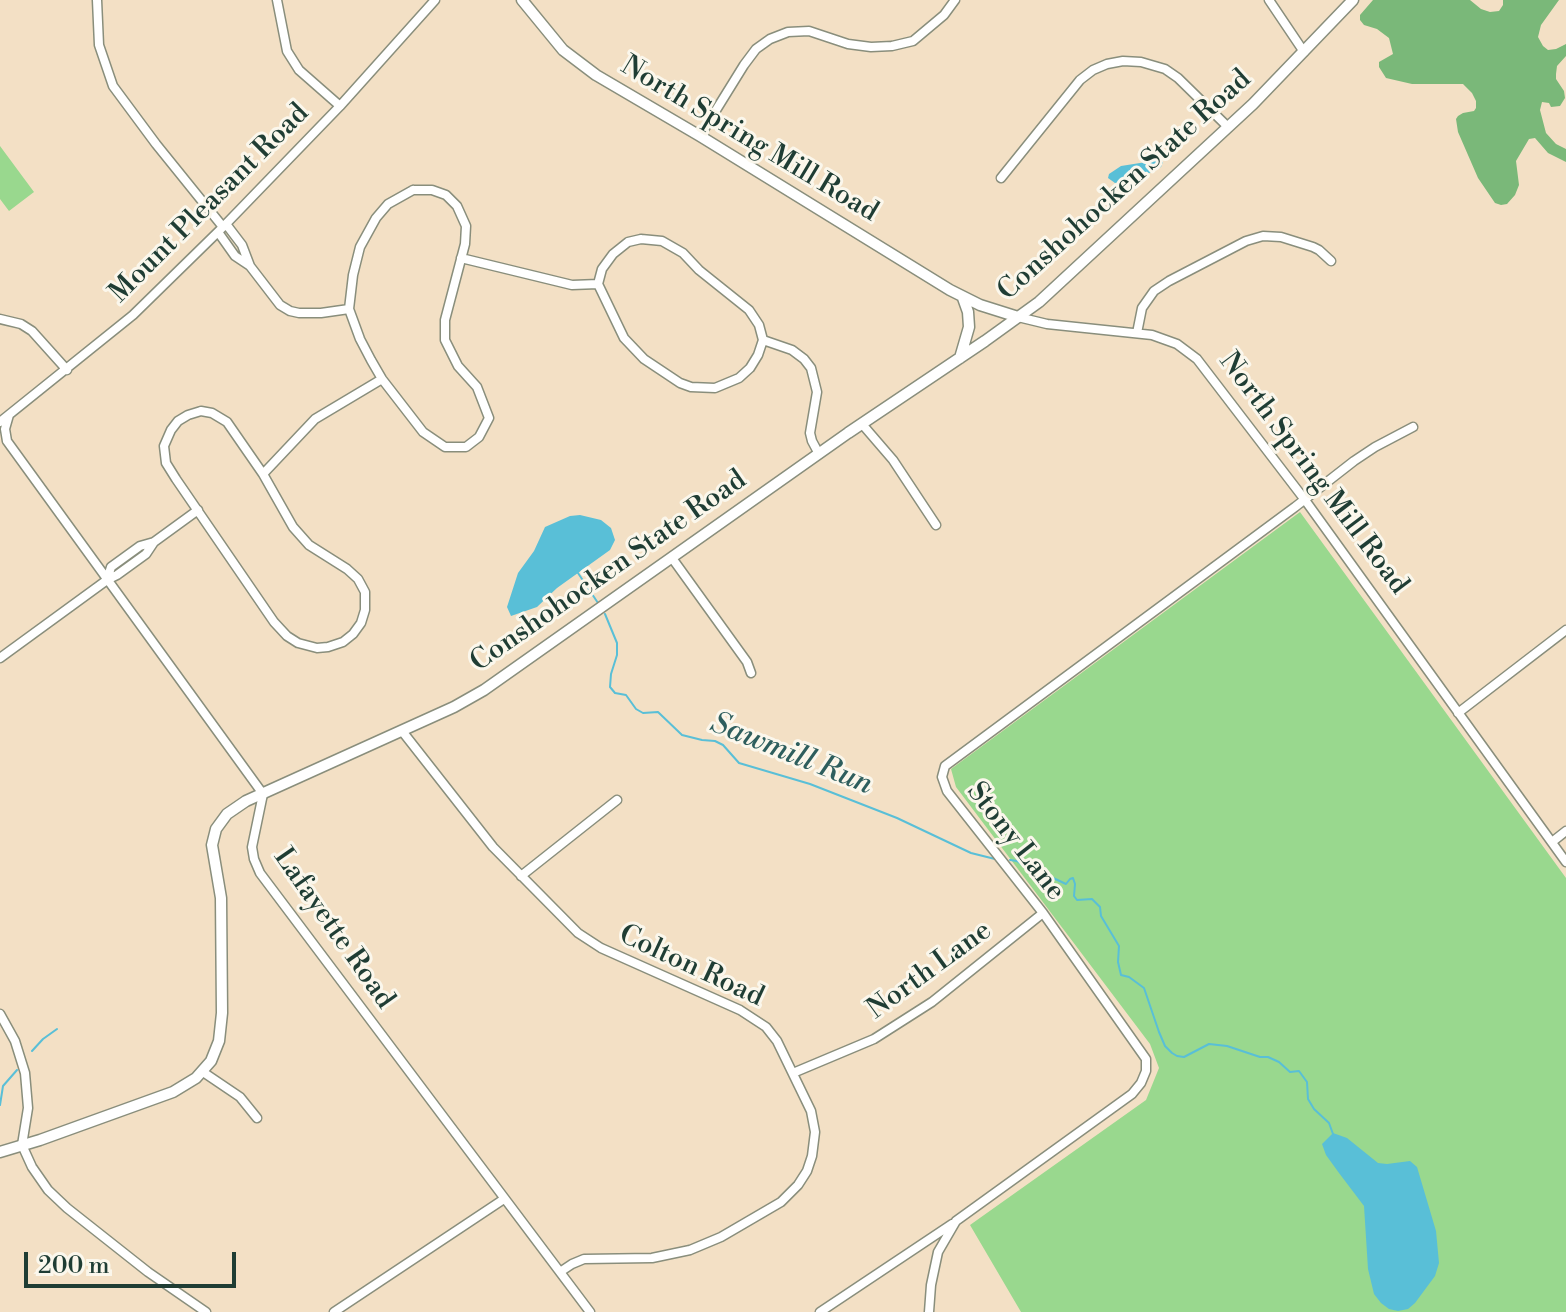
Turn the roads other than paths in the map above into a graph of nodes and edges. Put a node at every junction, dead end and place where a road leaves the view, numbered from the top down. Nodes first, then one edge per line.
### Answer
1 (97, 0) edge
2 (277, 0) edge
3 (435, 0) edge
4 (522, 0) edge
5 (955, 0) edge
6 (1269, 0) edge
7 (1353, 0) edge
8 (1304, 52) junction
9 (340, 106) junction
10 (1228, 127) junction
11 (700, 136) junction
12 (1001, 178) dead end
13 (222, 227) junction
14 (461, 258) junction
15 (1331, 261) dead end
16 (598, 284) junction
17 (963, 298) junction
18 (349, 309) junction
19 (1018, 317) junction
20 (0, 319) edge
21 (1137, 333) junction
22 (763, 340) junction
23 (959, 360) junction
24 (67, 370) junction
25 (382, 379) junction
26 (9, 415) junction
27 (0, 422) edge
28 (862, 424) junction
29 (1413, 427) dead end
30 (3, 440) edge
31 (819, 454) junction
32 (263, 474) junction
33 (1305, 500) junction
34 (198, 510) junction
35 (936, 525) dead end
36 (672, 558) junction
37 (107, 580) junction
38 (1566, 630) edge
39 (0, 658) edge
40 (751, 673) dead end
41 (1458, 713) junction
42 (402, 731) junction
43 (263, 794) junction
44 (617, 800) dead end
45 (1566, 831) edge
46 (1552, 842) junction
47 (1566, 862) edge
48 (521, 876) junction
49 (1043, 913) junction
50 (0, 1014) edge
51 (203, 1072) junction
52 (793, 1073) junction
53 (257, 1118) dead end
54 (22, 1145) junction
55 (0, 1152) edge
56 (504, 1199) junction
57 (956, 1221) junction
58 (560, 1272) junction
59 (206, 1312) edge
60 (334, 1312) edge
61 (590, 1312) edge
62 (820, 1312) edge
63 (929, 1312) edge

1 - 13 street
2 - 9 street
3 - 9 street, Mount Pleasant Road
4 - 11 main road, North Spring Mill Road
5 - 11 street
6 - 8 street
7 - 8 main road, Conshohocken State Road
8 - 10 main road, Conshohocken State Road
9 - 13 street, Mount Pleasant Road
10 - 12 street
10 - 19 main road, Conshohocken State Road
11 - 17 main road, North Spring Mill Road
13 - 18 street
13 - 24 street, Mount Pleasant Road
14 - 16 street
14 - 18 street
14 - 25 street
15 - 21 street
16 - 22 street
16 - 22 street
17 - 19 main road, North Spring Mill Road
17 - 23 main road
18 - 25 street
19 - 21 street, North Spring Mill Road
19 - 23 main road, Conshohocken State Road
20 - 24 street
21 - 33 street, North Spring Mill Road
22 - 31 street
23 - 28 main road, Conshohocken State Road
24 - 26 street, Mount Pleasant Road
25 - 32 street
26 - 27 street, Mount Pleasant Road
26 - 30 street
28 - 31 main road, Conshohocken State Road
28 - 35 street
29 - 33 street
30 - 37 street
31 - 36 main road, Conshohocken State Road
32 - 34 street
32 - 34 street
33 - 41 street, North Spring Mill Road
33 - 49 street, Stony Lane
34 - 37 street
36 - 40 street
36 - 42 main road, Conshohocken State Road
37 - 39 street
37 - 43 street
38 - 41 street
41 - 46 street, North Spring Mill Road
42 - 43 main road, Conshohocken State Road
42 - 48 street, Colton Road
43 - 51 main road, Conshohocken State Road
43 - 56 street, Lafayette Road
44 - 48 street
45 - 46 street
46 - 47 street, North Spring Mill Road
48 - 52 street, Colton Road
49 - 52 street, North Lane
49 - 57 street, Stony Lane
50 - 54 street
51 - 53 street
51 - 54 main road
52 - 58 street, Colton Road
54 - 55 main road
54 - 59 street
56 - 58 street, Lafayette Road
56 - 60 street
57 - 62 street, Stony Lane
57 - 63 street, Stony Lane
58 - 61 street, Lafayette Road

